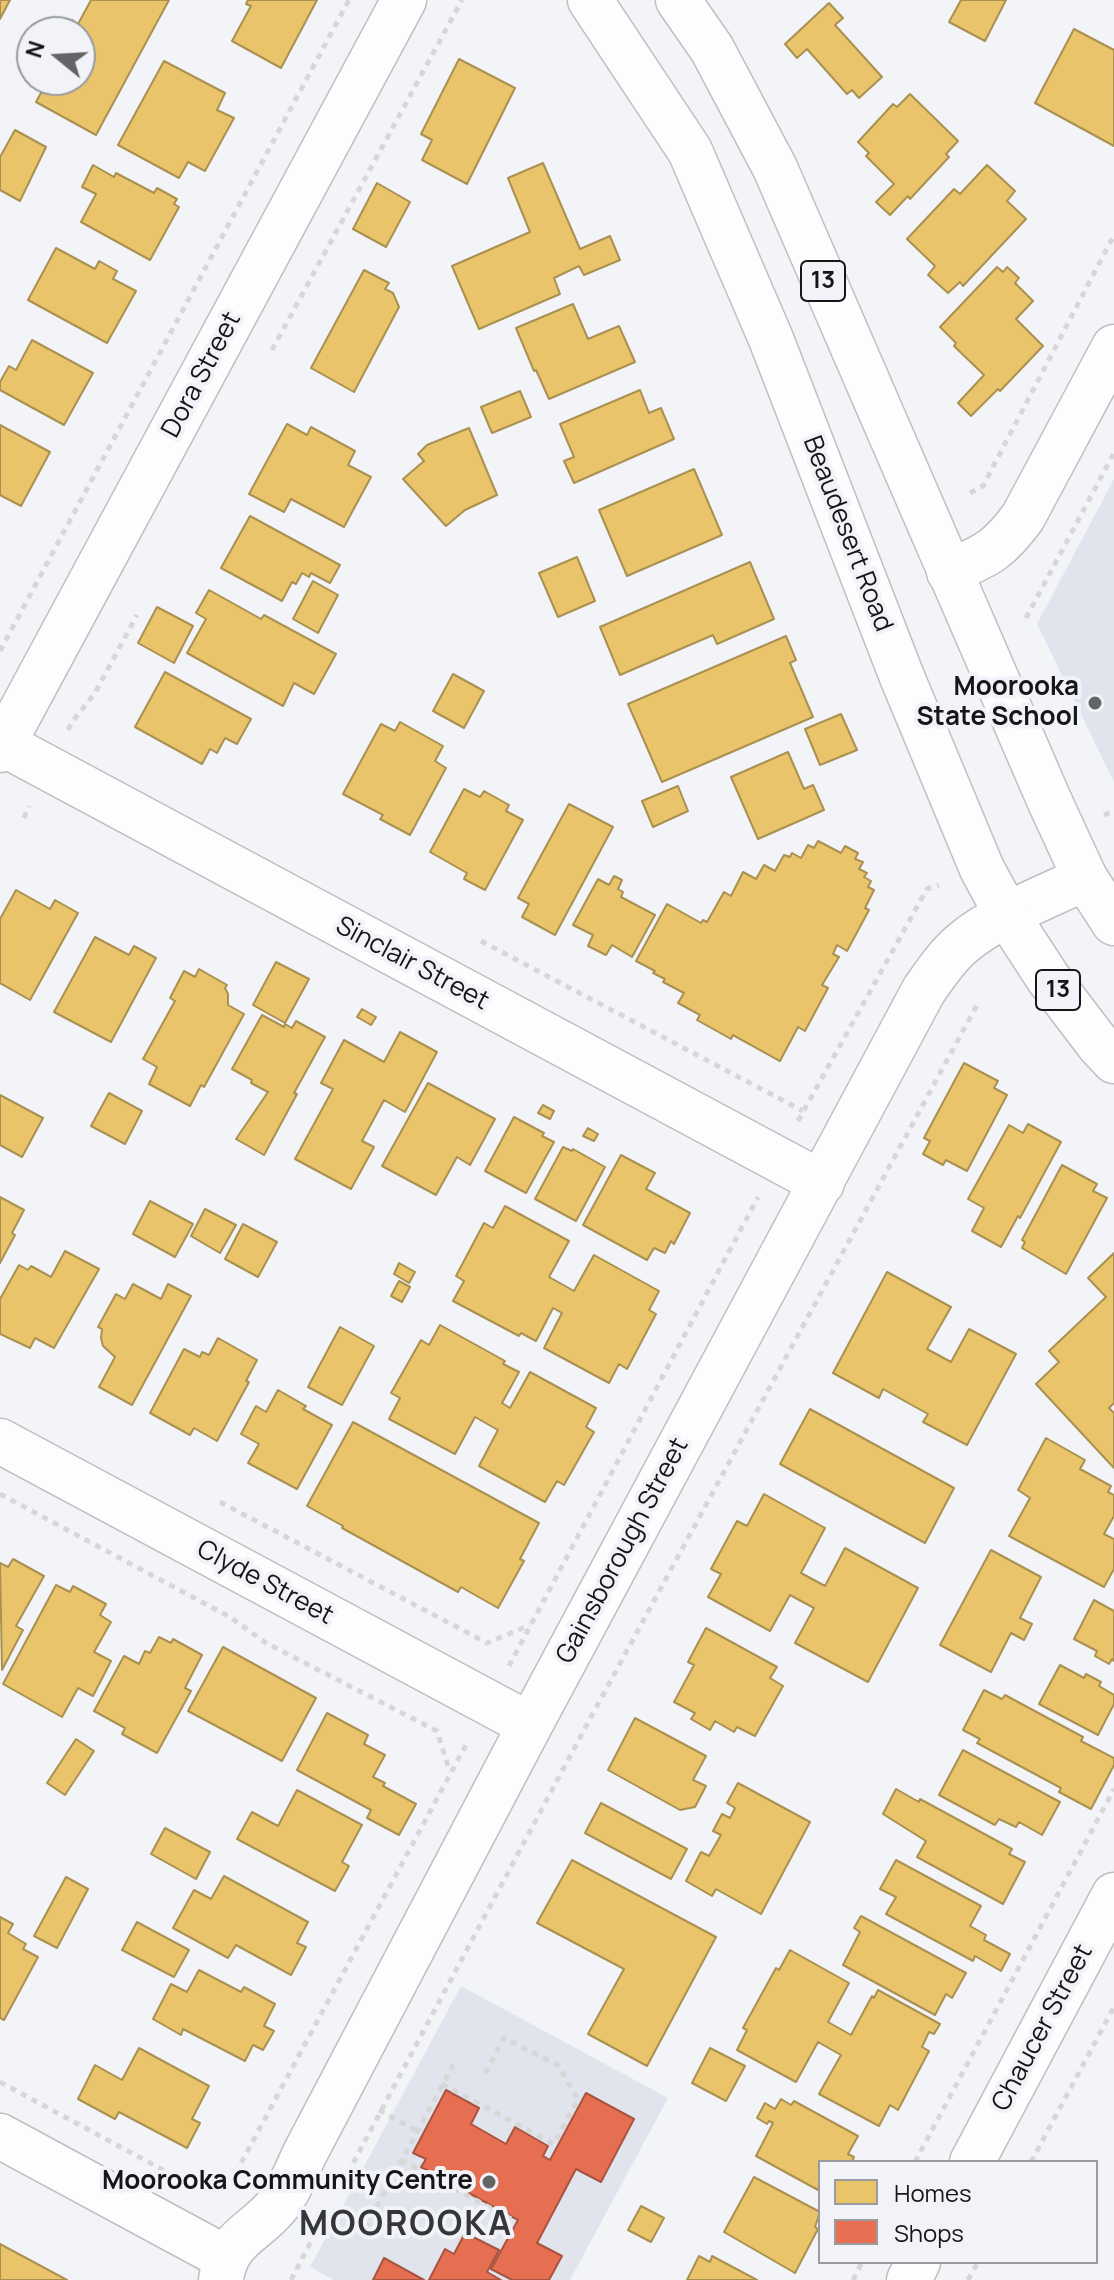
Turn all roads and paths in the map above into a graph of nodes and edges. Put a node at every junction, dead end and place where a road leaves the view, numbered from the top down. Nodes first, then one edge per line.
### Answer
1 (349, 0) edge
2 (404, 0) edge
3 (462, 0) edge
4 (590, 0) edge
5 (678, 0) edge
6 (1114, 235) edge
7 (1114, 347) edge
8 (272, 350) dead end
9 (1114, 453) edge
10 (970, 493) dead end
11 (949, 572) junction
12 (137, 615) dead end
13 (1026, 618) dead end
14 (0, 651) edge
15 (72, 722) dead end
16 (2, 747) edge
17 (1114, 811) edge
18 (1104, 815) dead end
19 (1085, 878) junction
20 (939, 885) dead end
21 (1007, 915) junction
22 (1114, 923) edge
23 (481, 941) dead end
24 (977, 1005) dead end
25 (1114, 1061) edge
26 (803, 1111) junction
27 (793, 1130) dead end
28 (822, 1183) junction
29 (761, 1191) dead end
30 (0, 1441) edge
31 (0, 1494) edge
32 (220, 1502) dead end
33 (531, 1624) junction
34 (489, 1703) junction
35 (530, 1725) junction
36 (451, 1773) junction
37 (1114, 1789) edge
38 (1114, 1895) edge
39 (1100, 1957) edge
40 (1114, 2007) edge
41 (456, 2060) dead end
42 (484, 2076) dead end
43 (442, 2084) junction
44 (373, 2107) dead end
45 (380, 2111) junction
46 (417, 2131) junction
47 (0, 2136) edge
48 (401, 2160) junction
49 (916, 2160) edge
50 (973, 2160) edge
51 (1032, 2160) edge
52 (191, 2185) dead end
53 (336, 2195) dead end
54 (511, 2219) dead end
55 (322, 2221) dead end
56 (365, 2228) dead end
57 (224, 2269) edge
58 (291, 2280) edge

1 - 14 path
2 - 16 main road, Dora Street
3 - 8 path
4 - 21 main road, Beaudesert Road / 13
5 - 11 main road, 13
6 - 10 path
7 - 11 main road
9 - 13 path
11 - 19 main road, 13
12 - 15 path
16 - 28 main road, Sinclair Street
17 - 18 path
19 - 21 main road, Gainsborough Street
19 - 22 main road, 13
20 - 26 path
21 - 25 main road, Beaudesert Road / 13
21 - 28 main road, Gainsborough Street
23 - 26 path
24 - 45 path
26 - 27 path
28 - 35 main road, Gainsborough Street
29 - 33 path
30 - 34 main road, Clyde Street
31 - 36 path
32 - 33 path
33 - 34 path
34 - 35 main road, Clyde Street
34 - 36 path
35 - 57 main road, Gainsborough Street
36 - 52 path
37 - 49 path
38 - 39 main road, Chaucer Street
39 - 50 main road, Chaucer Street
40 - 51 path
41 - 43 path
42 - 43 path
43 - 46 path
44 - 45 path
45 - 46 path
45 - 53 path
46 - 48 path
47 - 57 main road
48 - 54 path
48 - 56 path
55 - 58 path

